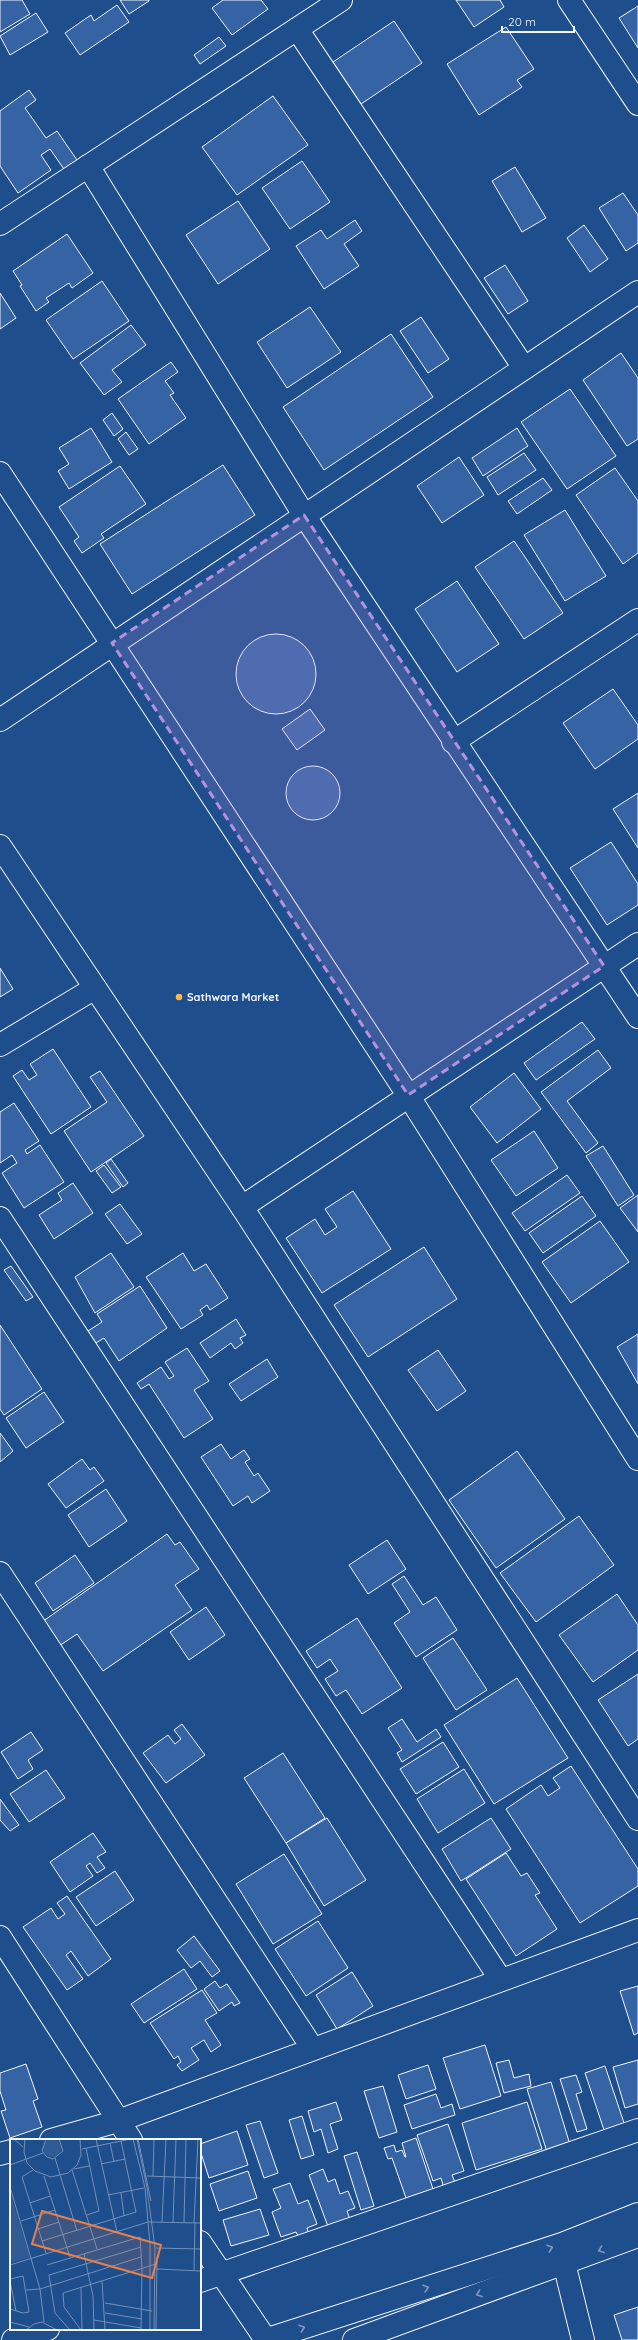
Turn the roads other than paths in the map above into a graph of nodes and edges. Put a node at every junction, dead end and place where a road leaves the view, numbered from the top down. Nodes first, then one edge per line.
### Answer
1 (341, 0) edge
2 (569, 0) edge
3 (297, 29) junction
4 (638, 104) edge
5 (88, 166) junction
6 (0, 224) edge
7 (638, 292) edge
8 (524, 368) junction
9 (0, 473) edge
10 (304, 515) junction
11 (638, 620) edge
12 (112, 644) junction
13 (0, 720) edge
14 (454, 742) junction
15 (0, 846) edge
16 (638, 944) edge
17 (604, 966) junction
18 (95, 988) junction
19 (638, 1016) edge
20 (0, 1045) edge
21 (408, 1095) junction
22 (242, 1207) junction
23 (0, 1218) edge
24 (638, 1459) edge
25 (0, 1573) edge
26 (638, 1820) edge
27 (638, 1930) edge
28 (0, 1937) edge
29 (501, 1980) junction
30 (313, 2049) junction
31 (118, 2121) junction
32 (638, 2130) edge
33 (55, 2139) edge
34 (130, 2139) edge
35 (10, 2151) edge
36 (0, 2154) edge
37 (638, 2214) edge
38 (638, 2236) edge
39 (201, 2243) edge
40 (564, 2264) junction
41 (222, 2274) junction
42 (201, 2281) edge
43 (45, 2330) edge
44 (13, 2340) edge
45 (266, 2340) edge
46 (354, 2340) edge
47 (584, 2340) edge

1 - 3 street
2 - 4 street
3 - 5 street
3 - 8 street
5 - 6 street
5 - 10 street
7 - 8 street
8 - 10 street
9 - 12 street
10 - 12 street
10 - 14 street
11 - 14 street
12 - 13 street
12 - 21 street
14 - 17 street
15 - 18 street
16 - 17 street
17 - 19 street
17 - 21 street
18 - 20 street
18 - 22 street
21 - 22 street
21 - 24 street
22 - 26 street
23 - 29 street
25 - 30 street
27 - 29 street
28 - 31 street
29 - 30 street
30 - 31 street
31 - 33 street
31 - 34 street
32 - 41 street
35 - 36 street
45 -> 37 street
38 -> 40 street
39 - 41 street
40 -> 46 street
40 - 47 street
41 - 42 street
41 - 45 street
43 - 44 street

